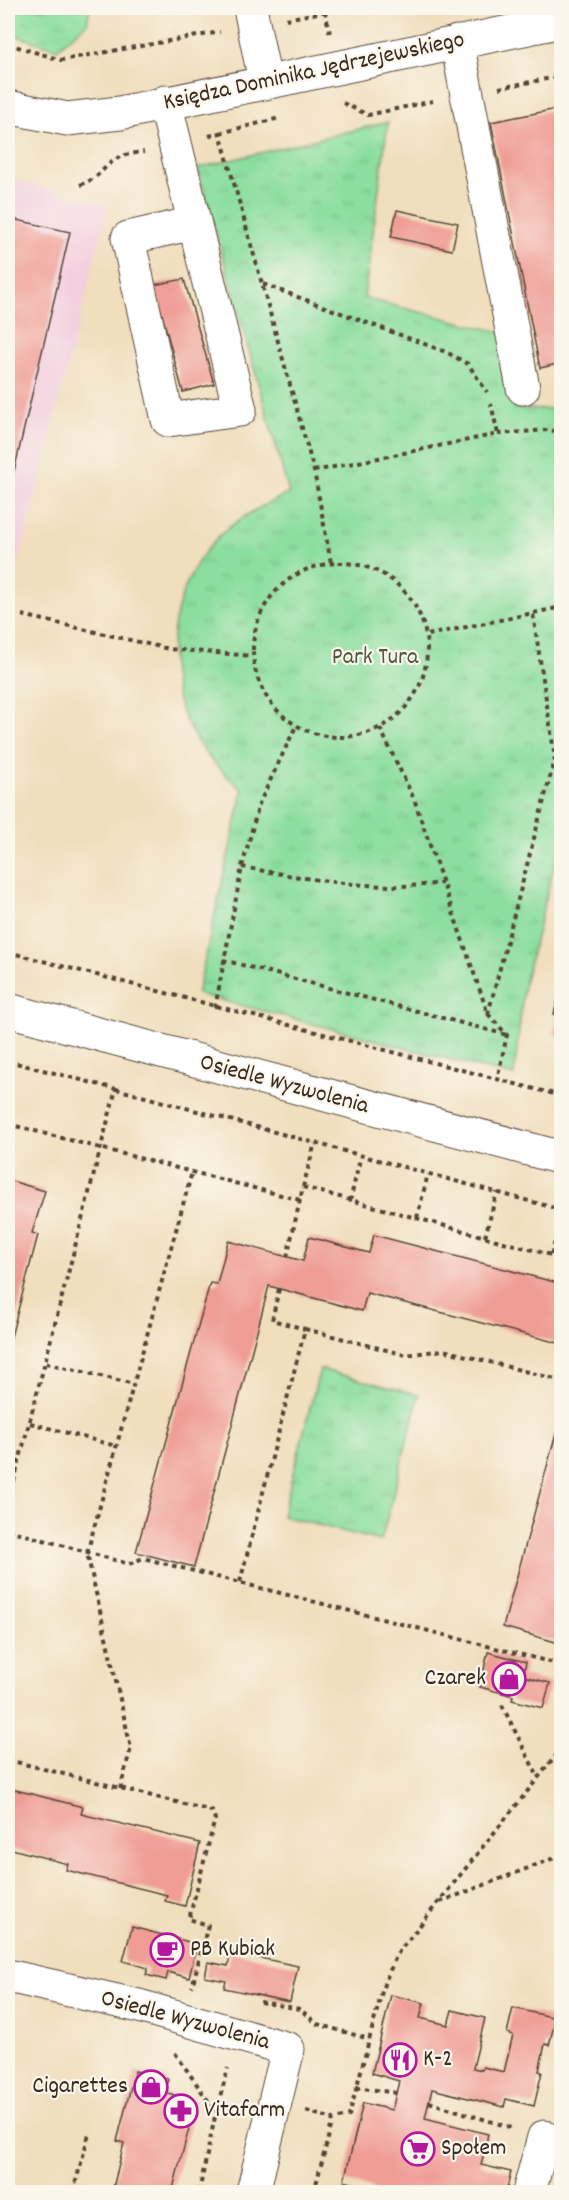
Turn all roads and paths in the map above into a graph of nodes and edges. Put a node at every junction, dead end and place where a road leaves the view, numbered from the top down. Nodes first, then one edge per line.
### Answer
1 (344, 8) edge
2 (252, 17) edge
3 (561, 21) edge
4 (457, 42) junction
5 (8, 44) edge
6 (561, 76) edge
7 (265, 81) junction
8 (466, 94) junction
9 (165, 102) junction
10 (333, 104) dead end
11 (8, 107) edge
12 (289, 116) dead end
13 (220, 133) dead end
14 (194, 223) junction
15 (262, 284) dead end
16 (523, 388) dead end
17 (561, 432) edge
18 (498, 434) junction
19 (314, 471) dead end
20 (561, 607) edge
21 (533, 614) junction
22 (22, 615) dead end
23 (428, 635) junction
24 (252, 656) junction
25 (296, 726) junction
26 (380, 728) junction
27 (242, 867) junction
28 (442, 883) junction
29 (8, 952) edge
30 (223, 960) junction
31 (215, 1008) junction
32 (8, 1010) edge
33 (488, 1014) junction
34 (507, 1035) junction
35 (8, 1061) edge
36 (497, 1080) junction
37 (116, 1089) junction
38 (561, 1096) edge
39 (8, 1124) edge
40 (315, 1143) junction
41 (101, 1148) junction
42 (361, 1155) junction
43 (561, 1158) edge
44 (192, 1172) junction
45 (428, 1174) junction
46 (303, 1187) junction
47 (497, 1192) junction
48 (300, 1200) junction
49 (350, 1201) junction
50 (561, 1210) edge
51 (417, 1218) junction
52 (561, 1219) edge
53 (485, 1237) junction
54 (551, 1255) junction
55 (287, 1257) dead end
56 (561, 1258) edge
57 (279, 1289) dead end
58 (305, 1329) junction
59 (46, 1363) junction
60 (561, 1372) edge
61 (134, 1384) junction
62 (30, 1423) junction
63 (117, 1446) junction
64 (8, 1504) edge
65 (8, 1530) edge
66 (87, 1553) junction
67 (240, 1582) junction
68 (561, 1665) edge
69 (502, 1705) dead end
70 (561, 1748) edge
71 (8, 1760) edge
72 (538, 1777) junction
73 (120, 1789) junction
74 (561, 1855) edge
75 (440, 1902) junction
76 (8, 1976) edge
77 (191, 1990) dead end
78 (184, 2052) dead end
79 (230, 2063) dead end
80 (356, 2087) junction
81 (396, 2093) dead end
82 (429, 2102) dead end
83 (216, 2112) junction
84 (89, 2134) dead end
85 (544, 2137) joint
86 (73, 2193) edge
87 (199, 2193) edge
88 (253, 2193) edge
89 (314, 2193) edge
90 (529, 2193) edge

1 - 2 path
2 - 5 path
2 - 7 street
3 - 4 street, Księdza Dominika Jędrzejewskiego
4 - 7 street, Księdza Dominika Jędrzejewskiego
4 - 8 street
6 - 8 path
7 - 9 street, Księdza Dominika Jędrzejewskiego
8 - 10 path
8 - 16 street
9 - 11 street, Księdza Dominika Jędrzejewskiego
9 - 14 street
12 - 13 path
14 - 14 street
15 - 18 path
17 - 18 path
18 - 19 path
20 - 21 path
21 - 23 path
21 - 33 path
22 - 24 path
23 - 24 path
23 - 26 path
24 - 25 path
25 - 26 path
25 - 27 path
26 - 28 path
27 - 28 path
27 - 30 path
28 - 33 path
29 - 31 path
30 - 31 path
30 - 34 path
31 - 36 path
32 - 43 street, Osiedle Wyzwolenia
33 - 34 path
34 - 36 path
35 - 37 path
36 - 38 path
37 - 40 path
37 - 41 path
39 - 41 path
40 - 42 path
40 - 46 path
41 - 44 path
41 - 59 path
42 - 45 path
42 - 49 path
44 - 48 path
44 - 61 path
45 - 47 path
45 - 51 path
46 - 48 path
46 - 49 path
47 - 50 path
47 - 53 path
48 - 55 path
49 - 51 path
51 - 53 path
52 - 54 path
53 - 54 path
54 - 56 path
57 - 58 path
58 - 60 path
58 - 67 path
59 - 61 path
59 - 62 path
61 - 63 path
62 - 63 path
62 - 64 path
63 - 66 path
65 - 66 path
66 - 67 path
66 - 73 path
67 - 68 path
69 - 72 path
70 - 72 path
71 - 73 path
72 - 75 path
73 - 77 path
74 - 75 path
75 - 80 path
76 - 88 street, Osiedle Wyzwolenia
78 - 83 path
79 - 83 path
80 - 81 path
80 - 89 path
82 - 85 path
83 - 87 path
84 - 86 path
85 - 90 street

